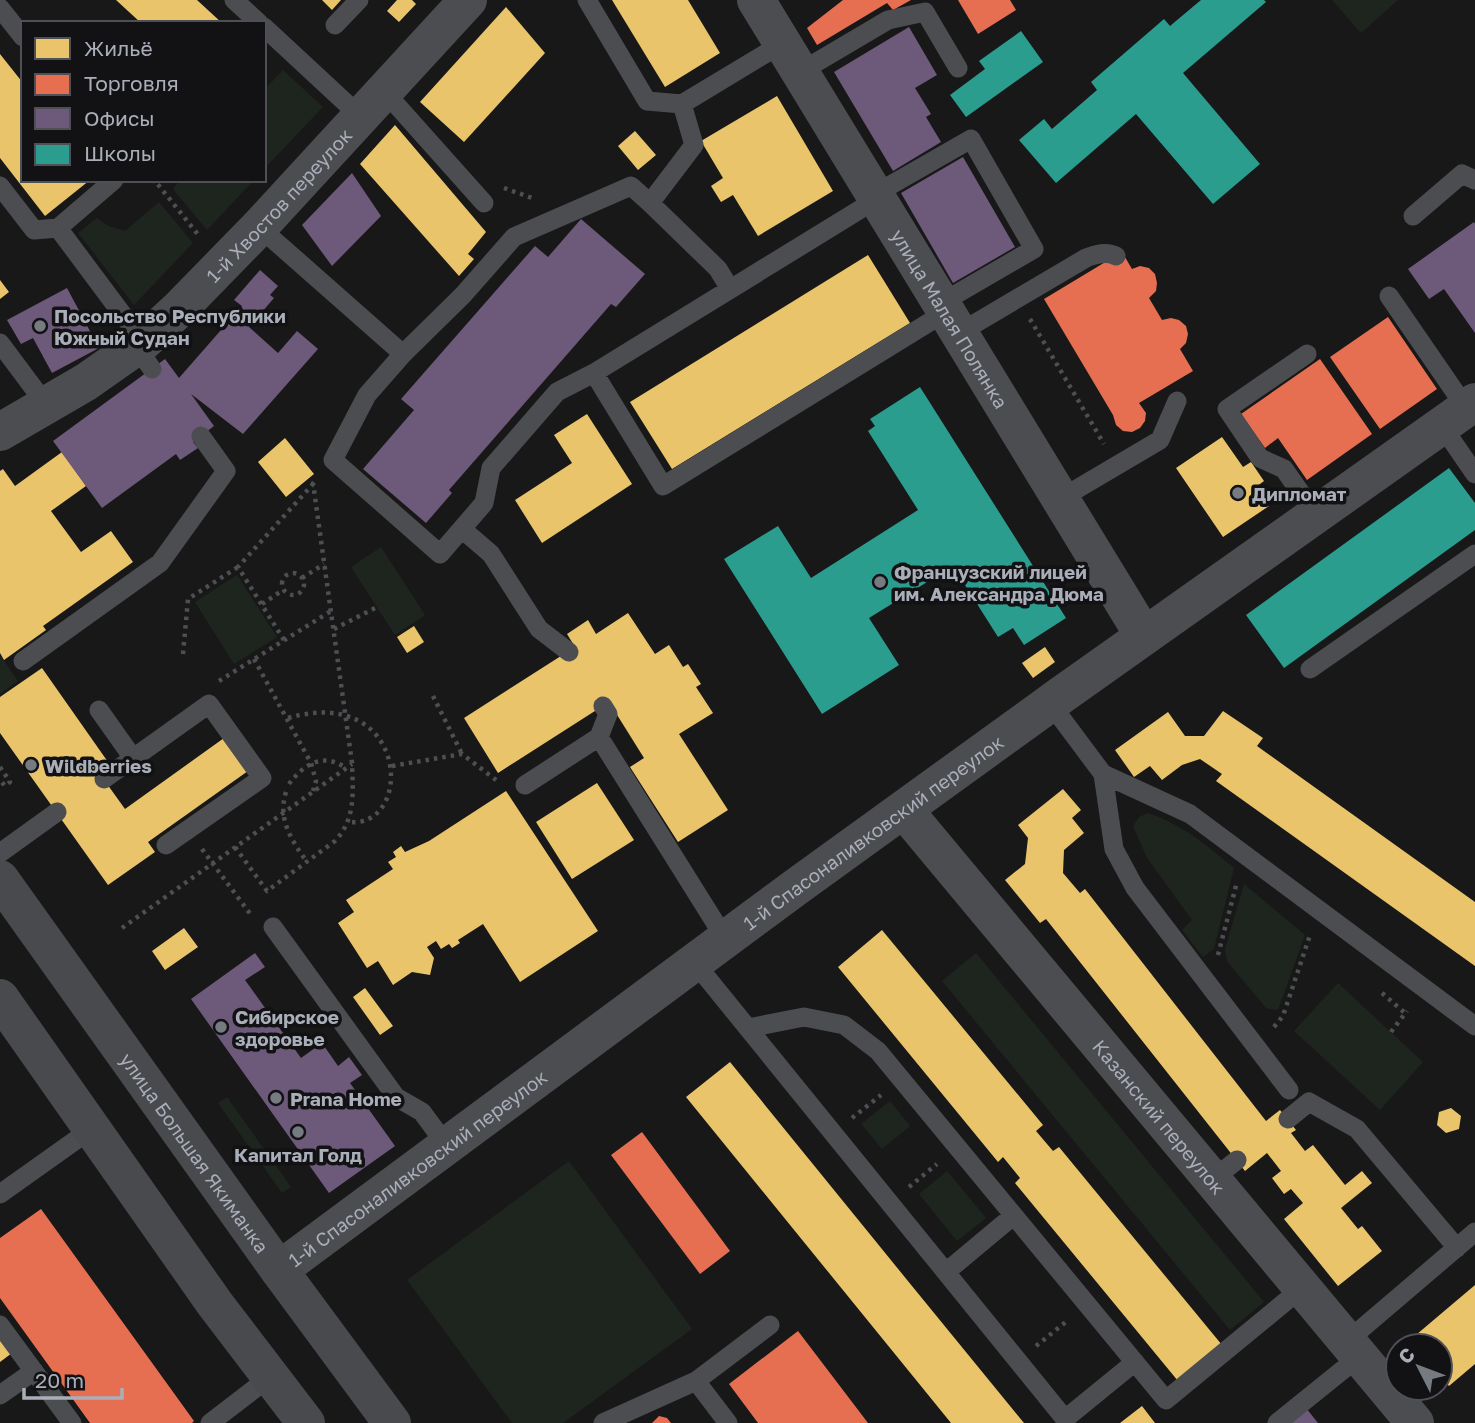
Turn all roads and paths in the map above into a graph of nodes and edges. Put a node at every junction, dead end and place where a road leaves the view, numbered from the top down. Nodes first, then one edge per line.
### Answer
1 (234, 0) edge
2 (359, 0) edge
3 (587, 0) edge
4 (756, 0) edge
5 (458, 4) edge
6 (0, 8) edge
7 (257, 21) edge
8 (335, 25) dead end
9 (266, 28) edge
10 (21, 34) edge
11 (791, 58) junction
12 (958, 68) dead end
13 (373, 104) junction
14 (682, 104) junction
15 (454, 169) junction
16 (1475, 180) edge
17 (112, 182) edge
18 (156, 182) edge
19 (0, 186) edge
20 (876, 196) junction
21 (650, 203) junction
22 (484, 204) dead end
23 (572, 212) junction
24 (1413, 216) dead end
25 (258, 227) junction
26 (58, 228) junction
27 (207, 245) dead end
28 (1116, 256) dead end
29 (730, 289) junction
30 (1389, 296) dead end
31 (1018, 299) junction
32 (949, 316) junction
33 (0, 343) edge
34 (144, 353) junction
35 (403, 354) junction
36 (1307, 354) dead end
37 (594, 373) junction
38 (1177, 401) dead end
39 (47, 406) junction
40 (1461, 412) edge
41 (0, 432) edge
42 (201, 436) dead end
43 (333, 460) junction
44 (1117, 466) junction
45 (1475, 474) edge
46 (313, 483) junction
47 (1060, 499) junction
48 (1316, 515) junction
49 (462, 529) junction
50 (1475, 554) edge
51 (324, 564) junction
52 (238, 567) junction
53 (302, 578) junction
54 (283, 590) junction
55 (262, 604) junction
56 (377, 607) dead end
57 (331, 611) junction
58 (334, 629) junction
59 (1144, 636) junction
60 (284, 640) junction
61 (569, 652) dead end
62 (183, 654) dead end
63 (254, 659) junction
64 (23, 661) dead end
65 (1310, 669) dead end
66 (433, 696) dead end
67 (1050, 703) junction
68 (209, 704) junction
69 (603, 706) dead end
70 (99, 710) dead end
71 (345, 715) junction
72 (288, 718) junction
73 (599, 737) junction
74 (462, 754) junction
75 (133, 758) junction
76 (311, 763) junction
77 (352, 763) junction
78 (392, 766) junction
79 (0, 767) edge
80 (346, 768) junction
81 (1103, 774) junction
82 (104, 779) dead end
83 (0, 780) edge
84 (525, 785) joint
85 (313, 792) junction
86 (904, 810) junction
87 (283, 812) junction
88 (57, 813) dead end
89 (348, 822) junction
90 (188, 830) junction
91 (166, 845) dead end
92 (235, 847) junction
93 (0, 853) edge
94 (306, 862) junction
95 (212, 863) junction
96 (1239, 874) dead end
97 (0, 879) edge
98 (273, 927) joint
99 (122, 928) dead end
100 (1314, 929) dead end
101 (726, 940) junction
102 (1217, 959) dead end
103 (695, 963) junction
104 (0, 998) edge
105 (1405, 1013) dead end
106 (1266, 1017) dead end
107 (1475, 1026) edge
108 (748, 1028) junction
109 (1391, 1032) dead end
110 (900, 1078) junction
111 (1289, 1090) dead end
112 (1288, 1119) dead end
113 (90, 1130) junction
114 (833, 1134) junction
115 (447, 1146) junction
116 (957, 1148) junction
117 (0, 1194) edge
118 (890, 1203) junction
119 (1013, 1216) junction
120 (1475, 1232) edge
121 (1457, 1248) junction
122 (279, 1270) junction
123 (946, 1272) junction
124 (1302, 1288) junction
125 (1087, 1305) junction
126 (0, 1325) edge
127 (770, 1325) dead end
128 (1353, 1349) junction
129 (1018, 1361) junction
130 (1135, 1362) junction
131 (34, 1371) junction
132 (271, 1377) junction
133 (696, 1381) junction
134 (0, 1395) edge
135 (72, 1423) edge
136 (209, 1423) edge
137 (306, 1423) edge
138 (392, 1423) edge
139 (603, 1423) edge
140 (728, 1423) edge
141 (1277, 1423) edge
142 (1415, 1423) edge

1 - 7 lane
2 - 8 lane
3 - 14 lane
4 - 11 street, улица Малая Полянка
5 - 13 street, 1-й Хвостов переулок
6 - 10 lane
9 - 13 lane
11 - 12 lane
11 - 14 lane
11 - 20 street, улица Малая Полянка
13 - 15 lane
13 - 25 street, 1-й Хвостов переулок
14 - 21 lane
15 - 22 lane
15 - 23 path
16 - 24 lane
17 - 26 lane
18 - 27 path
19 - 26 lane
20 - 29 lane
20 - 32 street, улица Малая Полянка
20 - 32 lane
21 - 23 lane
21 - 29 lane
23 - 35 lane
25 - 34 street, 1-й Хвостов переулок
25 - 35 lane
26 - 34 lane
28 - 31 lane
29 - 37 lane
30 - 40 lane
31 - 32 lane
31 - 44 path
32 - 37 lane
32 - 47 street, улица Малая Полянка
33 - 39 lane
34 - 39 street, 1-й Хвостов переулок
35 - 43 lane
36 - 48 lane
37 - 49 lane
38 - 44 lane
39 - 41 street, 1-й Хвостов переулок
40 - 45 lane
40 - 48 street, 1-й Спасоналивковский переулок
42 - 64 lane
43 - 46 path
43 - 49 lane
44 - 47 lane
46 - 51 path
46 - 52 path
47 - 59 street, улица Малая Полянка
48 - 59 street, 1-й Спасоналивковский переулок
49 - 61 lane
50 - 65 lane
51 - 53 path
51 - 57 path
52 - 55 path
52 - 62 path
53 - 54 path
53 - 54 path
54 - 55 path
55 - 60 path
56 - 58 path
57 - 58 path
57 - 60 path
58 - 71 path
59 - 67 street, 1-й Спасоналивковский переулок
60 - 63 path
63 - 68 path
63 - 72 path
66 - 74 path
67 - 81 lane
67 - 86 street, 1-й Спасоналивковский переулок
68 - 75 lane
68 - 90 lane
69 - 73 lane
70 - 75 lane
71 - 72 path
71 - 77 path
71 - 78 path
72 - 76 path
73 - 84 lane
73 - 101 lane
74 - 78 path
74 - 84 path
75 - 82 lane
76 - 80 path
76 - 85 path
76 - 87 path
77 - 80 path
77 - 89 path
78 - 89 path
79 - 83 path
80 - 85 path
81 - 107 lane
81 - 111 lane
85 - 87 path
86 - 101 street, 1-й Спасоналивковский переулок
86 - 124 street, Казанский переулок
87 - 92 path
87 - 94 path
88 - 93 lane
89 - 94 path
90 - 91 lane
90 - 95 path
92 - 94 path
92 - 95 path
95 - 98 path
95 - 99 path
96 - 102 path
97 - 122 main road, улица Большая Якиманка
98 - 115 lane
100 - 106 path
101 - 103 street, 1-й Спасоналивковский переулок
103 - 108 lane
103 - 115 street, 1-й Спасоналивковский переулок
104 - 113 main road
105 - 109 path
108 - 110 lane
108 - 114 lane
110 - 114 path
110 - 116 lane
112 - 121 lane
113 - 117 lane
113 - 132 main road
114 - 118 lane
115 - 122 street, 1-й Спасоналивковский переулок
116 - 118 path
116 - 119 lane
118 - 123 lane
119 - 123 lane
119 - 125 lane
120 - 121 lane
121 - 128 lane
122 - 138 main road, улица Большая Якиманка
123 - 129 lane
124 - 128 street, Казанский переулок
124 - 130 lane
125 - 129 path
125 - 130 lane
126 - 131 lane
127 - 133 lane
128 - 141 lane
128 - 142 street, Казанский переулок
129 - 130 lane
131 - 134 lane
131 - 135 lane
132 - 136 lane
132 - 137 main road
133 - 139 lane
133 - 140 lane

